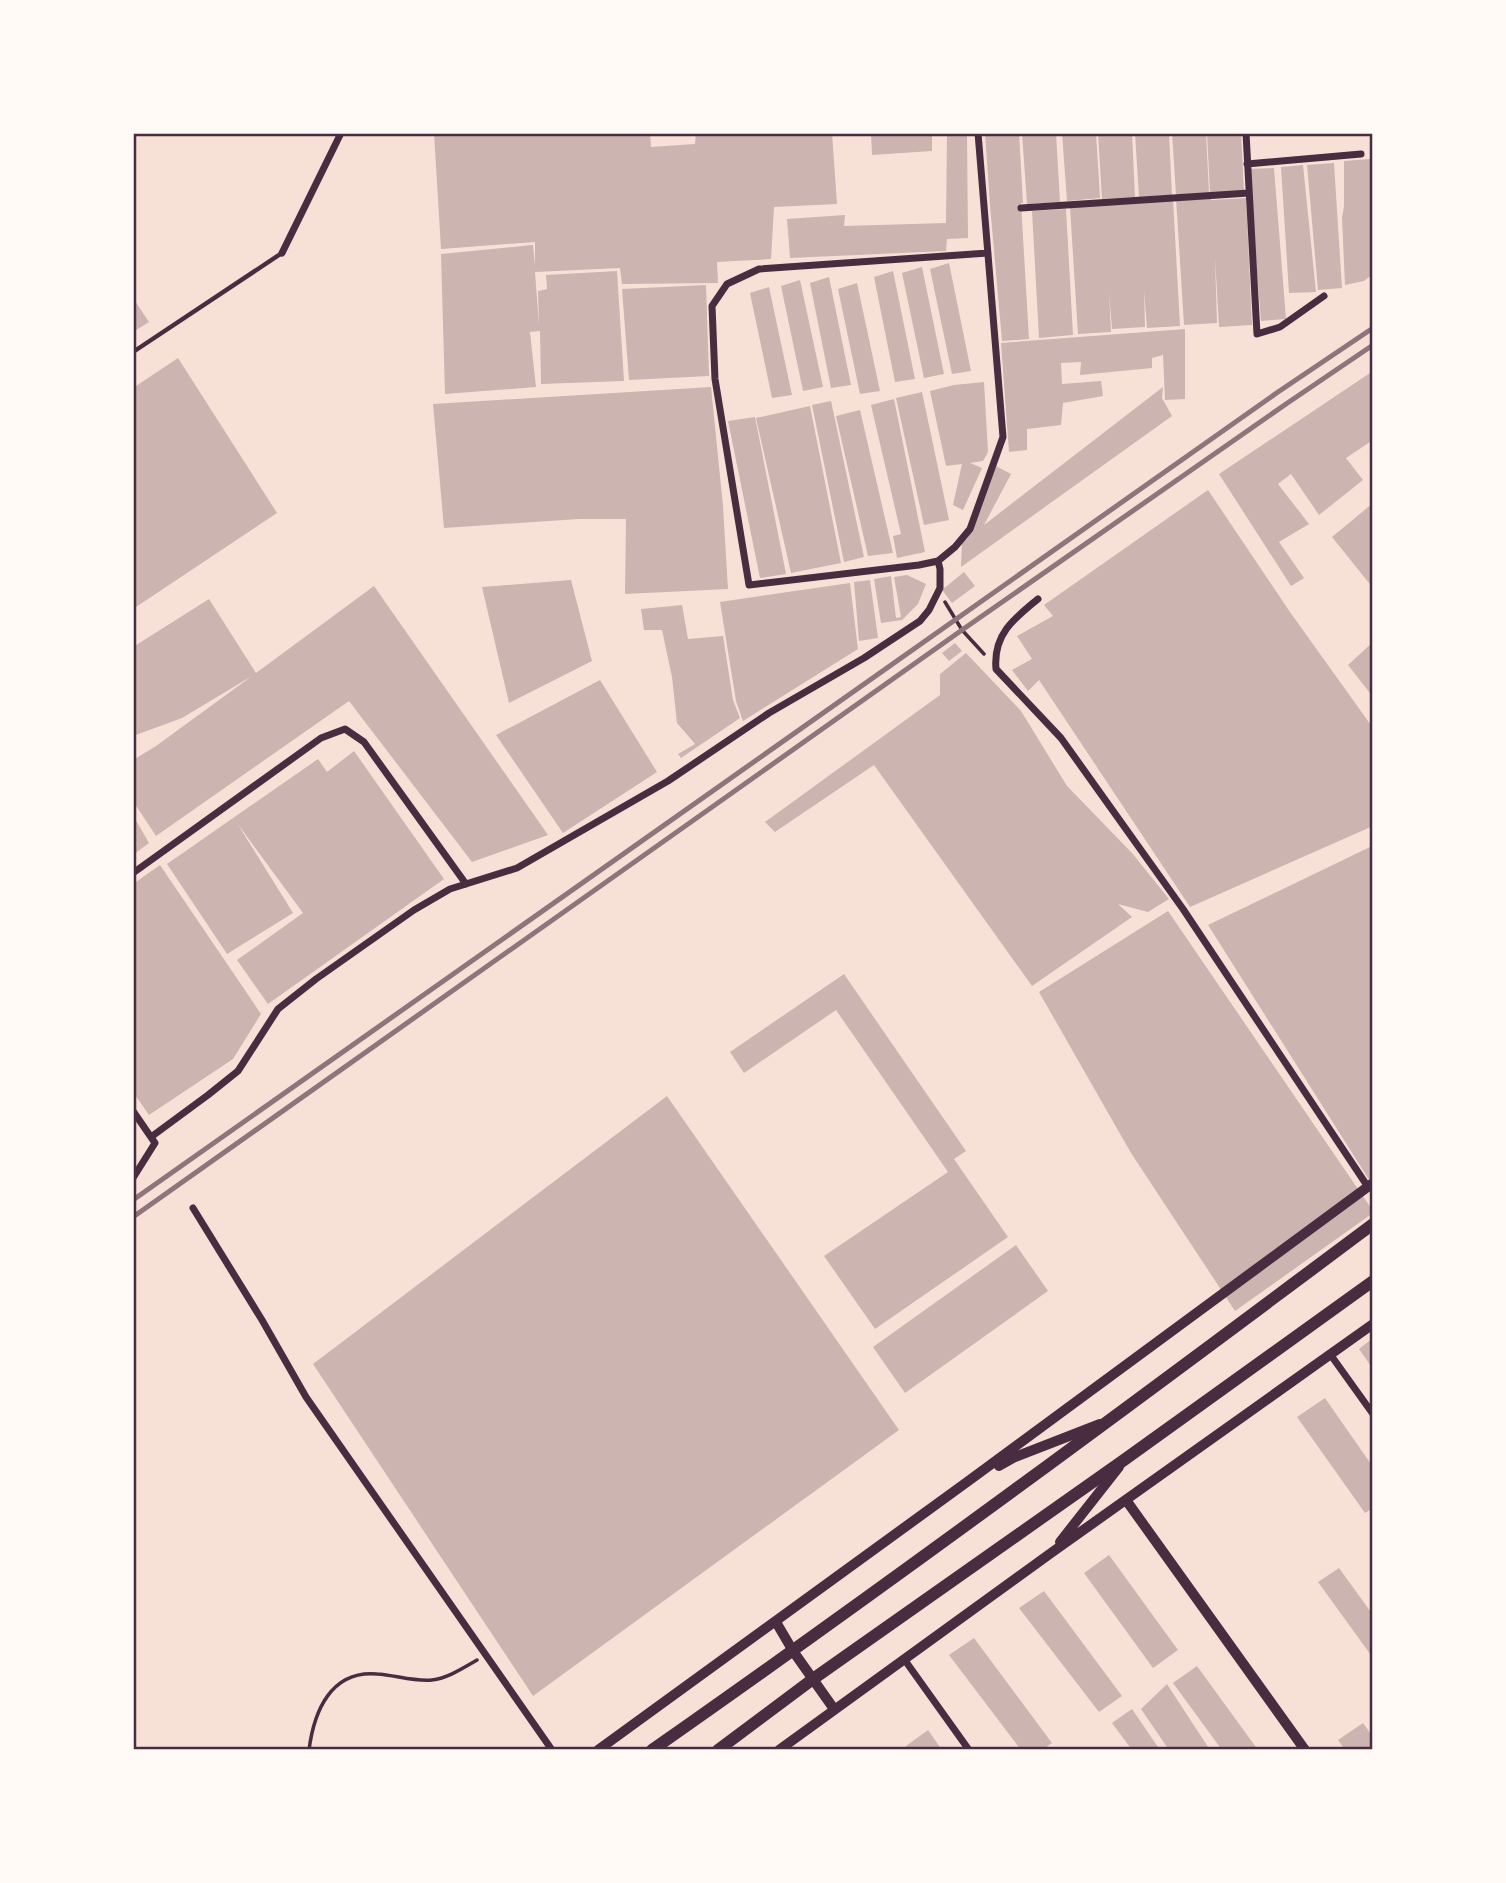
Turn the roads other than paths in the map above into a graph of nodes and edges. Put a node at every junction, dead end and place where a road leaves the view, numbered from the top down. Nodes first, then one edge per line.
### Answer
1 (341, 133) edge
2 (978, 133) edge
3 (1246, 133) edge
4 (1361, 154) dead end
5 (1247, 164) junction
6 (1249, 193) junction
7 (1021, 208) dead end
8 (282, 253) joint
9 (988, 253) junction
10 (1324, 296) dead end
11 (133, 352) edge
12 (938, 561) junction
13 (1038, 599) dead end
14 (133, 873) edge
15 (466, 884) junction
16 (133, 1111) edge
17 (153, 1140) junction
18 (133, 1178) edge
19 (1371, 1185) edge
20 (192, 1208) dead end
21 (1373, 1224) edge
22 (1373, 1281) edge
23 (1373, 1324) edge
24 (1330, 1354) junction
25 (1373, 1415) edge
26 (1112, 1419) junction
27 (1124, 1460) junction
28 (967, 1482) junction
29 (1126, 1500) junction
30 (1051, 1553) junction
31 (775, 1622) junction
32 (793, 1651) junction
33 (904, 1659) junction
34 (813, 1679) junction
35 (834, 1709) junction
36 (552, 1750) edge
37 (598, 1750) edge
38 (652, 1750) edge
39 (718, 1750) edge
40 (779, 1750) edge
41 (969, 1750) edge
42 (1305, 1750) edge

1 - 8 street
2 - 9 street
3 - 5 street
4 - 5 street
5 - 6 street
6 - 7 street
6 - 10 street
8 - 11 lane
9 - 12 street
9 - 12 street
12 - 15 street
13 - 19 street
14 - 15 street
15 - 17 street
16 - 17 street
17 - 18 street
19 - 28 street
20 - 36 street
21 - 26 main road
22 - 27 main road
23 - 24 street
24 - 25 street
24 - 29 street
26 - 28 street
26 - 32 main road
27 - 30 street
27 - 34 main road
28 - 31 street
29 - 30 street
29 - 42 street
30 - 33 street
31 - 32 street
31 - 37 street
32 - 34 street
32 - 38 main road
33 - 35 street
33 - 41 street
34 - 35 street
34 - 39 main road
35 - 40 street

